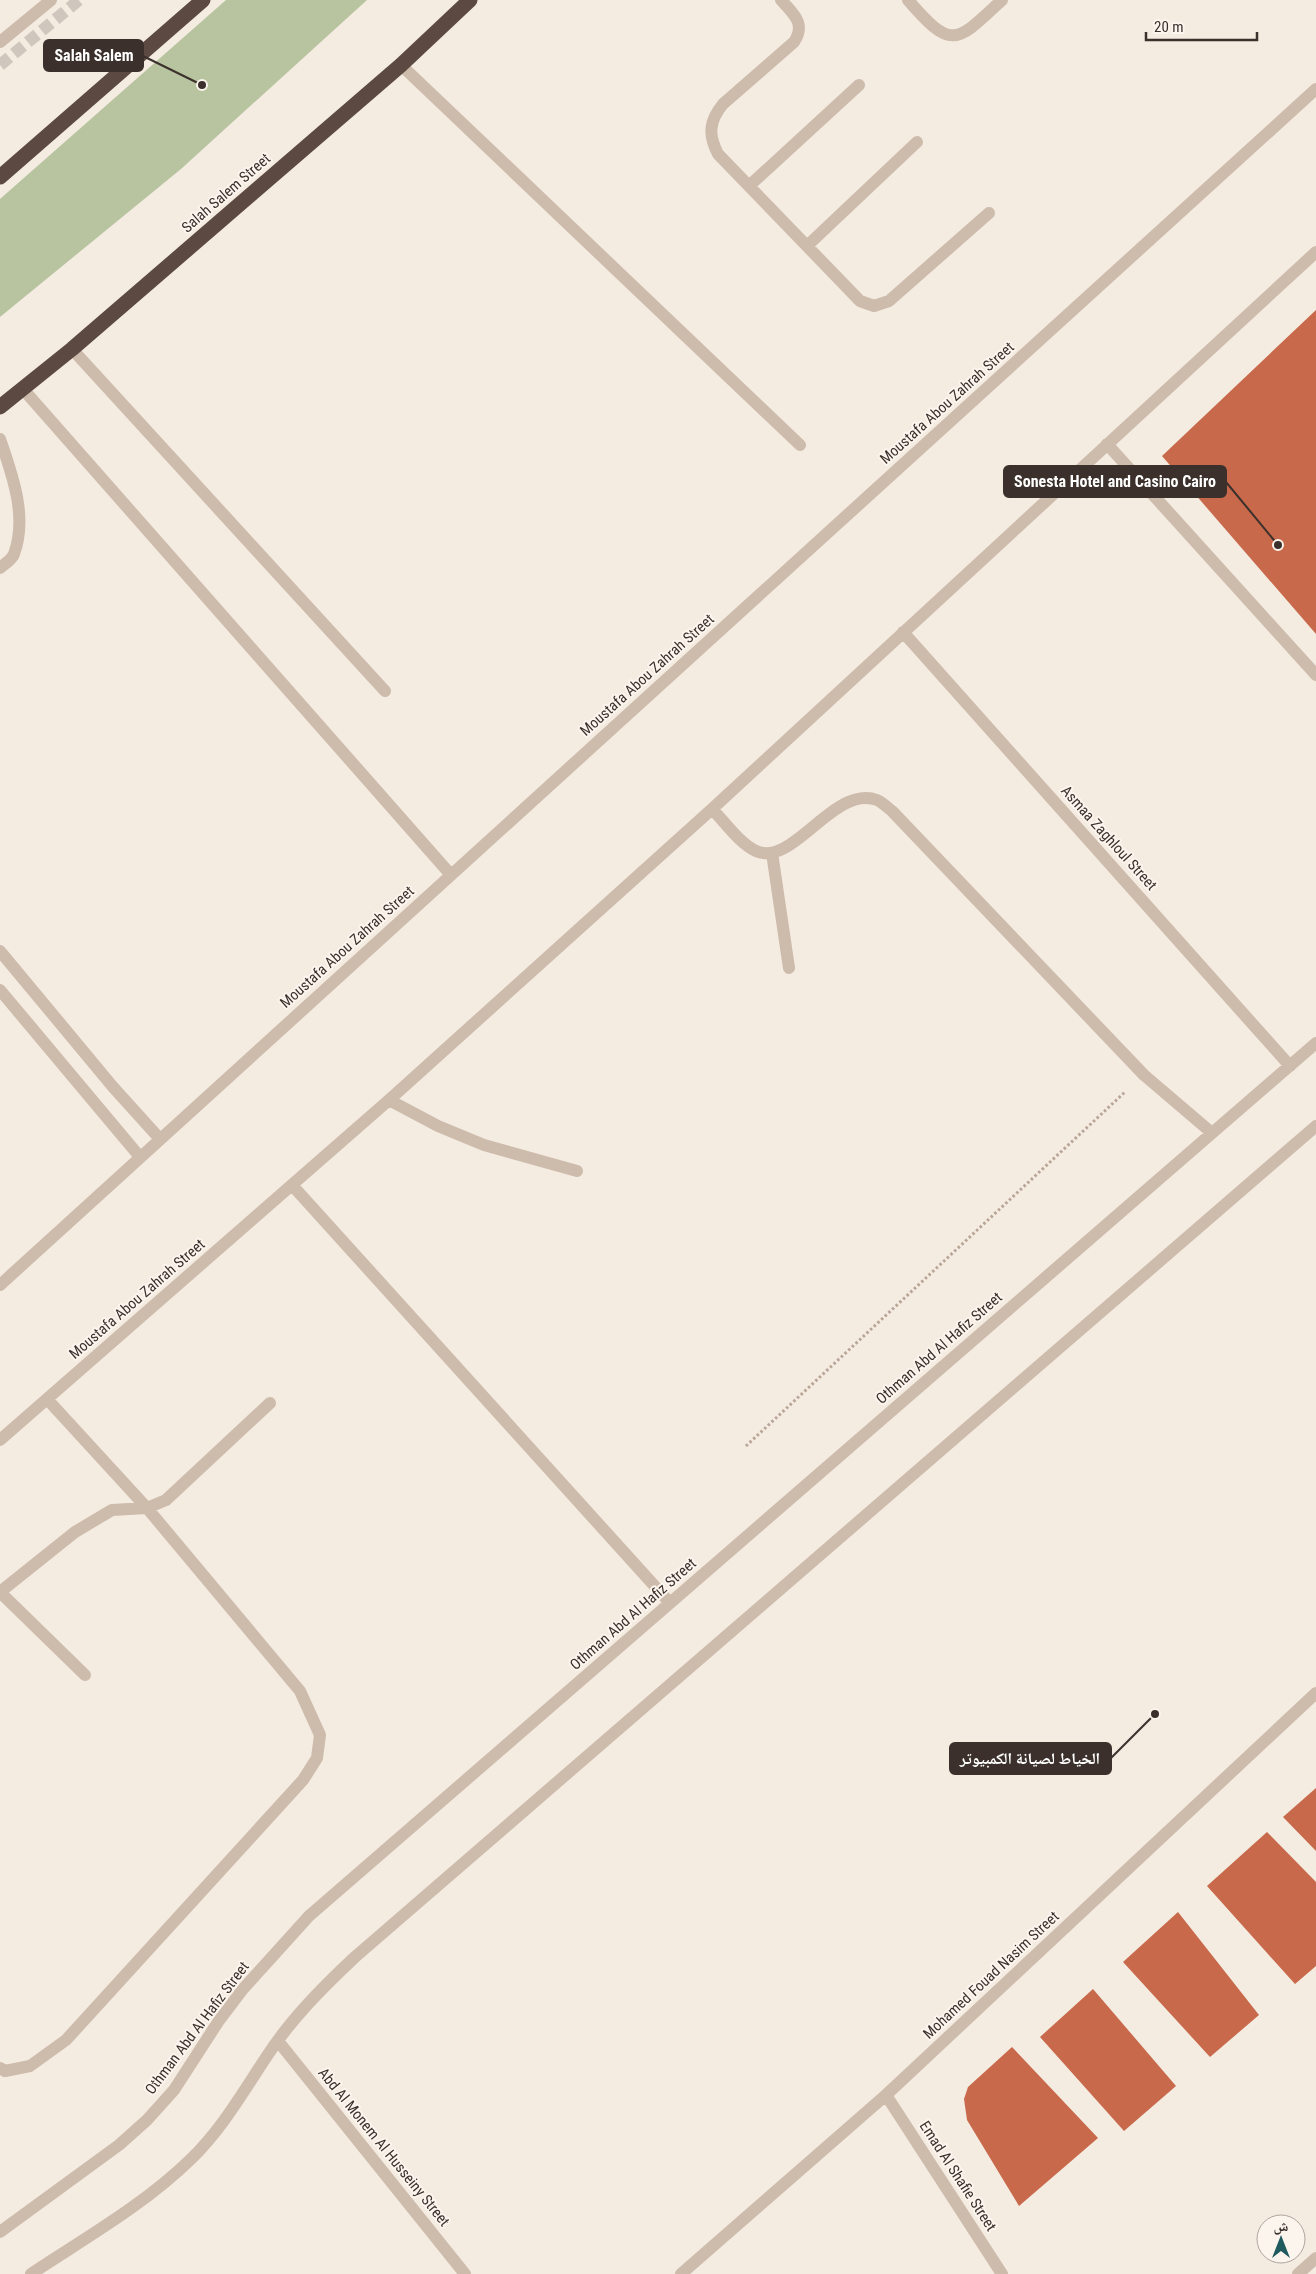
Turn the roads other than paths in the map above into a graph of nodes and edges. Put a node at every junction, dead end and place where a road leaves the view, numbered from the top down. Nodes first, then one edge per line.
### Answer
1 (51, 0) edge
2 (203, 0) edge
3 (470, 0) edge
4 (781, 0) edge
5 (908, 0) edge
6 (1002, 0) edge
7 (0, 42) edge
8 (401, 65) junction
9 (859, 85) dead end
10 (1316, 89) edge
11 (917, 142) dead end
12 (0, 177) edge
13 (750, 186) junction
14 (989, 213) dead end
15 (808, 245) junction
16 (1316, 252) edge
17 (72, 349) junction
18 (22, 389) junction
19 (0, 407) edge
20 (0, 439) edge
21 (1107, 444) junction
22 (800, 445) dead end
23 (0, 568) edge
24 (903, 632) junction
25 (1316, 675) edge
26 (385, 691) dead end
27 (712, 809) junction
28 (772, 853) junction
29 (451, 875) junction
30 (0, 950) edge
31 (789, 968) dead end
32 (0, 990) edge
33 (1316, 1043) edge
34 (1290, 1066) junction
35 (389, 1100) junction
36 (1316, 1126) edge
37 (1212, 1133) junction
38 (160, 1139) junction
39 (140, 1157) junction
40 (577, 1172) dead end
41 (292, 1185) junction
42 (0, 1285) edge
43 (47, 1399) junction
44 (270, 1403) dead end
45 (0, 1440) edge
46 (147, 1508) junction
47 (0, 1592) edge
48 (670, 1603) junction
49 (85, 1675) dead end
50 (1316, 1693) edge
51 (278, 2041) junction
52 (0, 2068) edge
53 (886, 2095) junction
54 (0, 2232) edge
55 (1316, 2258) edge
56 (31, 2274) edge
57 (465, 2274) edge
58 (682, 2274) edge
59 (1002, 2274) edge
60 (1298, 2274) edge

1 - 7 street
2 - 12 highway
3 - 8 highway, Salah Salem Street
4 - 13 street
5 - 6 street
8 - 17 highway, Salah Salem Street
8 - 22 street
9 - 13 street
10 - 29 street, Moustafa Abou Zahrah Street
11 - 15 street
13 - 15 street
14 - 15 street
16 - 21 street, Moustafa Abou Zahrah Street
17 - 18 highway, Salah Salem Street
17 - 26 street
18 - 19 highway, Salah Salem Street
18 - 29 street
20 - 23 street
21 - 24 street, Moustafa Abou Zahrah Street
21 - 25 street
24 - 27 street, Moustafa Abou Zahrah Street
24 - 34 street, Asmaa Zaghloul Street
27 - 28 street
27 - 35 street, Moustafa Abou Zahrah Street
28 - 31 street
28 - 37 street
29 - 38 street, Moustafa Abou Zahrah Street
30 - 38 street
32 - 39 street
33 - 34 street, Othman Abd Al Hafiz Street
34 - 37 street, Othman Abd Al Hafiz Street
35 - 40 street
35 - 41 street, Moustafa Abou Zahrah Street
36 - 51 street
37 - 48 street, Othman Abd Al Hafiz Street
38 - 39 street, Moustafa Abou Zahrah Street
39 - 42 street, Moustafa Abou Zahrah Street
41 - 43 street, Moustafa Abou Zahrah Street
41 - 48 street
43 - 45 street, Moustafa Abou Zahrah Street
43 - 46 street
44 - 46 street
46 - 47 street
46 - 52 street
47 - 49 street
48 - 54 street, Othman Abd Al Hafiz Street
50 - 53 street, Mohamed Fouad Nasim Street
51 - 56 street
51 - 57 street, Abd Al Monem Al Husseiny Street
53 - 58 street, Mohamed Fouad Nasim Street
53 - 59 street, Emad Al Shafie Street
55 - 60 street

